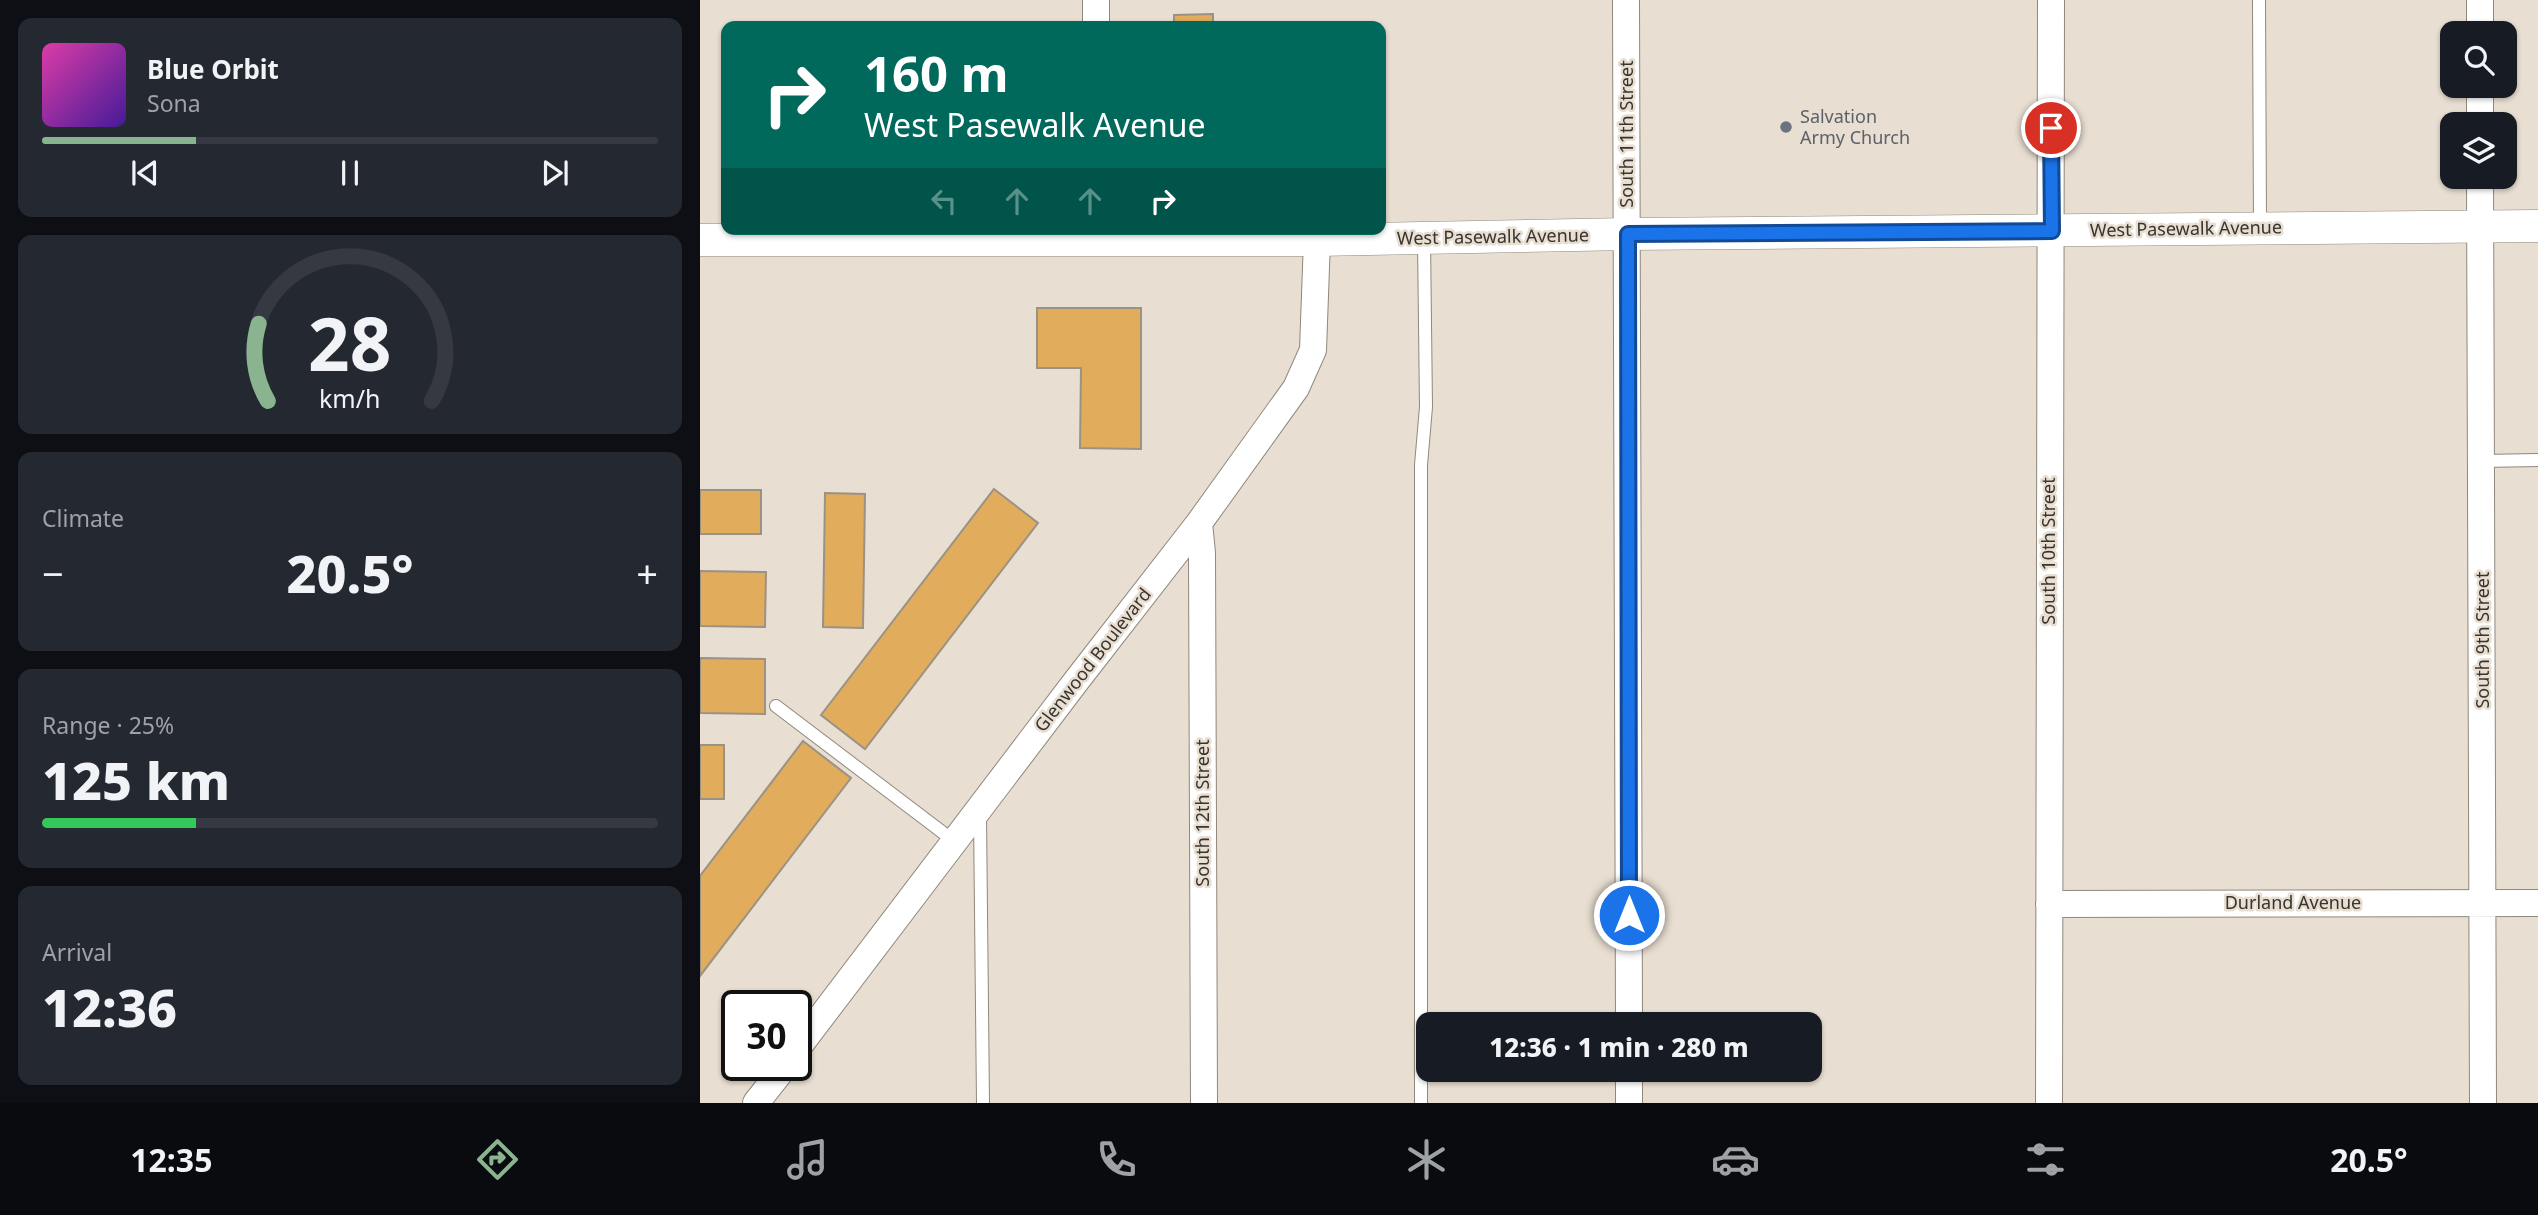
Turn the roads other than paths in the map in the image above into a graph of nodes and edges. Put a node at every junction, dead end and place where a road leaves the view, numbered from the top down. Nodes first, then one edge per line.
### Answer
1 (1096, 0) edge
2 (1626, 0) edge
3 (2051, 0) edge
4 (2259, 0) edge
5 (2480, 0) edge
6 (1096, 21) edge
7 (2480, 21) edge
8 (2480, 189) edge
9 (2480, 226) junction
10 (2538, 226) edge
11 (2260, 228) junction
12 (2052, 231) junction
13 (1628, 234) junction
14 (1096, 235) edge
15 (1424, 239) junction
16 (700, 240) edge
17 (1317, 240) junction
18 (2538, 460) edge
19 (2482, 461) junction
20 (1199, 523) junction
21 (776, 706) dead end
22 (979, 808) junction
23 (954, 841) junction
24 (2484, 903) junction
25 (2538, 903) edge
26 (2049, 904) junction
27 (1629, 1012) edge
28 (812, 1029) edge
29 (773, 1081) edge
30 (1629, 1082) edge
31 (756, 1103) edge
32 (983, 1103) edge
33 (1204, 1103) edge
34 (1421, 1103) edge
35 (1629, 1103) edge
36 (2049, 1103) edge
37 (2483, 1103) edge

1 - 6 street
2 - 13 street, South 11th Street
3 - 12 street, South 10th Street
4 - 11 lane
5 - 7 street
8 - 9 street, South 9th Street
9 - 10 street, West Pasewalk Avenue
9 - 11 street, West Pasewalk Avenue
9 - 19 street, South 9th Street
11 - 12 street, West Pasewalk Avenue
12 - 13 street, West Pasewalk Avenue
12 - 26 street, South 10th Street
13 - 15 street, West Pasewalk Avenue
13 - 27 street, South 11th Street
14 - 16 street, West Pasewalk Avenue
14 - 17 street, West Pasewalk Avenue
15 - 17 street, West Pasewalk Avenue
15 - 34 lane
17 - 20 street, Glenwood Boulevard
18 - 19 lane
19 - 24 street, South 9th Street
20 - 22 street, Glenwood Boulevard
20 - 33 street, South 12th Street
21 - 23 lane
22 - 23 street, Glenwood Boulevard
22 - 32 lane
23 - 28 street, Glenwood Boulevard
24 - 25 street, Durland Avenue
24 - 26 street, Durland Avenue
24 - 37 street, South 9th Street
26 - 36 street, South 10th Street
29 - 31 street
30 - 35 street

